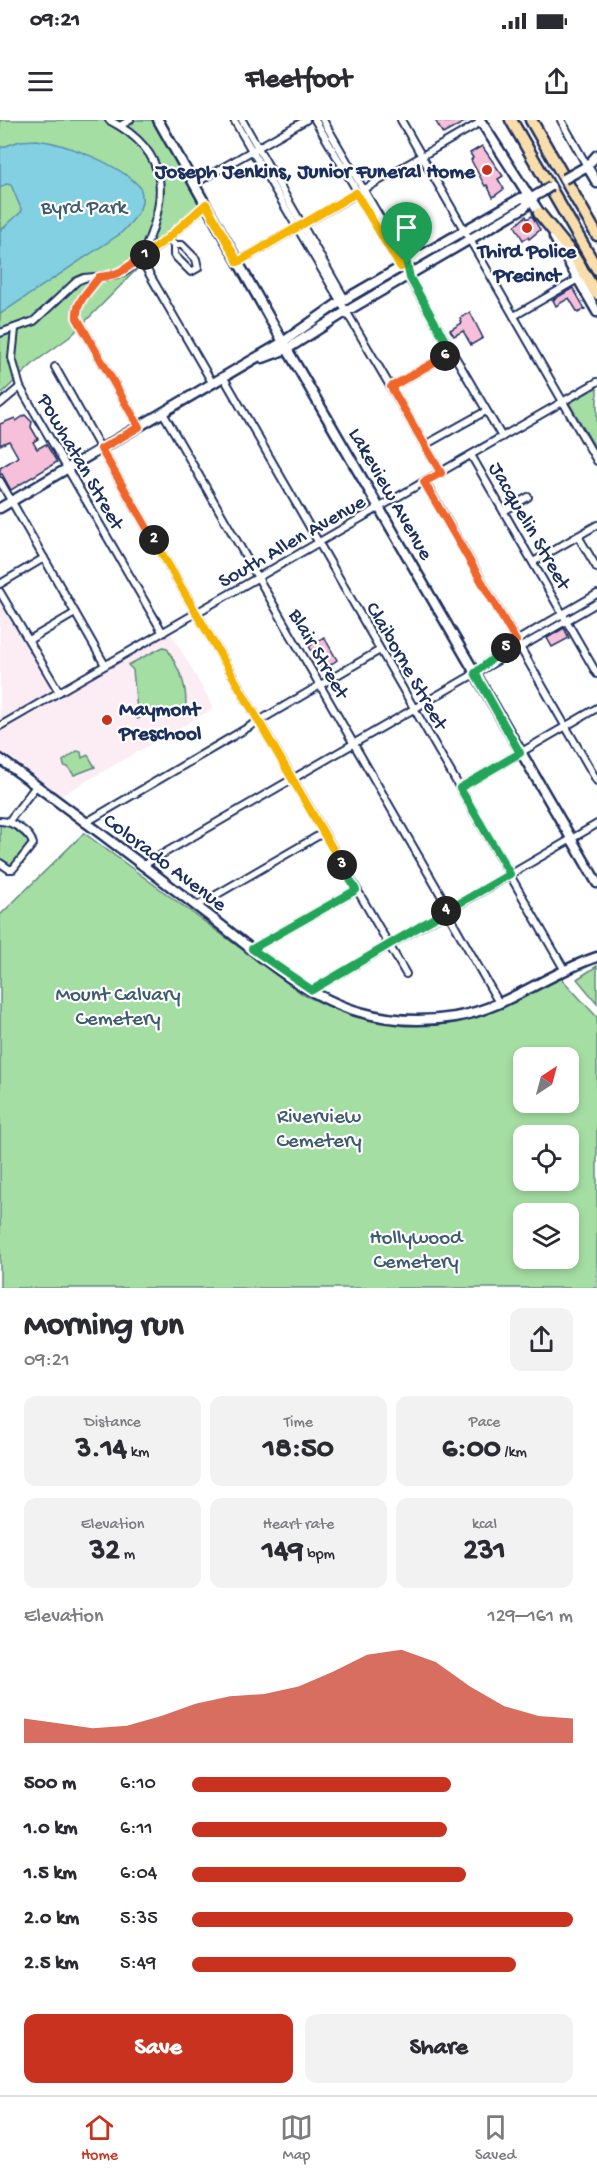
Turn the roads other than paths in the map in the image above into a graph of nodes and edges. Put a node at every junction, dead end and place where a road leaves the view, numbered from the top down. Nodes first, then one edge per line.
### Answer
1 (109, 120) edge
2 (130, 120) edge
3 (158, 120) edge
4 (234, 120) edge
5 (242, 120) edge
6 (306, 120) edge
7 (315, 120) edge
8 (323, 120) edge
9 (401, 120) edge
10 (512, 120) edge
11 (531, 120) edge
12 (561, 120) edge
13 (481, 121) edge
14 (120, 126) junction
15 (255, 149) junction
16 (597, 155) edge
17 (422, 158) junction
18 (597, 165) edge
19 (586, 166) junction
20 (597, 183) edge
21 (194, 184) junction
22 (359, 191) junction
23 (530, 199) junction
24 (206, 204) junction
25 (539, 213) junction
26 (299, 226) junction
27 (597, 233) edge
28 (467, 235) junction
29 (168, 238) junction
30 (174, 246) junction
31 (140, 258) junction
32 (238, 262) junction
33 (404, 266) junction
34 (597, 269) edge
35 (408, 275) junction
36 (99, 277) junction
37 (578, 279) junction
38 (597, 294) edge
39 (342, 301) junction
40 (347, 311) junction
41 (597, 312) edge
42 (514, 316) junction
43 (15, 329) junction
44 (0, 333) edge
45 (285, 345) junction
46 (452, 353) junction
47 (55, 367) dead end
48 (224, 378) junction
49 (597, 382) edge
50 (213, 384) junction
51 (20, 387) junction
52 (391, 387) junction
53 (563, 402) junction
54 (0, 404) edge
55 (486, 411) junction
56 (163, 413) junction
57 (139, 427) junction
58 (502, 437) junction
59 (425, 446) junction
60 (101, 449) junction
61 (471, 455) junction
62 (597, 461) edge
63 (68, 469) junction
64 (441, 473) junction
65 (0, 481) edge
66 (424, 482) junction
67 (528, 497) dead end
68 (11, 502) junction
69 (0, 508) edge
70 (380, 508) junction
71 (504, 511) junction
72 (597, 525) edge
73 (578, 536) junction
74 (319, 543) junction
75 (44, 558) junction
76 (533, 562) junction
77 (597, 568) edge
78 (258, 579) junction
79 (0, 584) edge
80 (0, 592) edge
81 (597, 594) edge
82 (597, 603) edge
83 (75, 613) junction
84 (197, 614) junction
85 (563, 614) junction
86 (566, 621) junction
87 (163, 633) junction
88 (29, 640) junction
89 (518, 644) junction
90 (380, 650) junction
91 (105, 665) junction
92 (477, 671) junction
93 (597, 674) edge
94 (320, 686) junction
95 (59, 692) junction
96 (597, 708) edge
97 (415, 709) junction
98 (259, 722) junction
99 (0, 726) edge
100 (565, 726) junction
101 (353, 744) junction
102 (520, 753) junction
103 (0, 759) edge
104 (292, 779) junction
105 (597, 781) edge
106 (36, 786) junction
107 (460, 788) junction
108 (0, 821) edge
109 (9, 821) junction
110 (84, 823) junction
111 (597, 824) edge
112 (323, 833) junction
113 (570, 839) junction
114 (0, 863) edge
115 (142, 866) junction
116 (510, 874) junction
117 (597, 883) edge
118 (356, 890) junction
119 (197, 906) junction
120 (448, 909) junction
121 (388, 945) junction
122 (252, 949) junction
123 (597, 957) edge
124 (564, 969) junction
125 (406, 974) dead end
126 (312, 990) junction
127 (499, 1003) junction

1 - 14 street
2 - 14 street
3 - 21 street, Lakeview Avenue
4 - 15 street
5 - 15 street
6 - 15 street
7 - 22 street
8 - 22 street
9 - 17 street
10 - 34 highway
11 - 27 highway
12 - 19 street
13 - 17 street
13 - 23 street
14 - 31 street
15 - 21 street
15 - 26 street
16 - 19 street
17 - 22 street
17 - 28 street
18 - 19 street
19 - 20 street
19 - 23 street, bridge
21 - 24 street, Lakeview Avenue
22 - 26 street
22 - 33 street
23 - 25 street
23 - 28 street
24 - 29 street
24 - 32 street, Lakeview Avenue
25 - 37 street
25 - 38 highway
26 - 32 street
26 - 39 street
28 - 33 street
28 - 35 street
28 - 42 street
29 - 30 street
29 - 31 street
30 - 30 street
31 - 36 street
31 - 50 street
32 - 45 street, Lakeview Avenue
33 - 35 street
33 - 39 street
35 - 40 street
35 - 46 street
36 - 43 street
36 - 57 street
37 - 41 street
37 - 42 street
39 - 40 street
39 - 45 street
40 - 45 street
40 - 52 street
42 - 53 street
43 - 44 street
43 - 51 street, Powhatan Street
45 - 48 street
45 - 70 street, Lakeview Avenue
46 - 52 street
46 - 55 street
47 - 60 street
48 - 50 street
48 - 74 street, Claiborne Street
49 - 53 street, South Allen Avenue
50 - 56 street
51 - 54 street
51 - 63 street, Powhatan Street
52 - 59 street
53 - 58 street, South Allen Avenue
53 - 62 street
55 - 58 street
55 - 59 street
56 - 57 street
56 - 78 street, Blair Street
57 - 60 street
58 - 61 street, South Allen Avenue
59 - 64 street
60 - 63 street
60 - 84 street
61 - 64 street, South Allen Avenue
61 - 71 street, Jacquelin Street
63 - 68 street
63 - 87 street, Powhatan Street
64 - 66 street, South Allen Avenue
65 - 68 street
66 - 70 street, South Allen Avenue
66 - 89 street
67 - 71 street
68 - 69 street
68 - 75 street
70 - 74 street, South Allen Avenue
70 - 92 street, Lakeview Avenue
71 - 76 street, Jacquelin Street
72 - 73 street
73 - 76 street
73 - 77 street
74 - 78 street, South Allen Avenue
74 - 90 street, Claiborne Street
75 - 79 street
75 - 83 street
76 - 85 street, Jacquelin Street
78 - 84 street, South Allen Avenue
78 - 94 street, Blair Street
80 - 88 street
81 - 85 street
82 - 86 street
83 - 88 street
83 - 91 street
84 - 87 street, South Allen Avenue
84 - 98 street
85 - 86 street, Jacquelin Street
85 - 89 street
86 - 89 street
86 - 93 street, Jacquelin Street
87 - 91 street, South Allen Avenue
88 - 95 street
89 - 92 street
89 - 100 street
90 - 94 street
90 - 97 street, Claiborne Street
91 - 95 street, South Allen Avenue
92 - 97 street
92 - 102 street, Lakeview Avenue
94 - 98 street
94 - 101 street, Blair Street
95 - 99 street, South Allen Avenue
96 - 100 street
97 - 101 street
97 - 107 street, Claiborne Street
98 - 104 street
98 - 110 street
100 - 102 street
100 - 105 street
101 - 104 street
101 - 120 street, Blair Street
102 - 107 street
102 - 113 street, Lakeview Avenue
103 - 106 street, Colorado Avenue
104 - 112 street
104 - 115 street
106 - 109 street
106 - 110 street, Colorado Avenue
107 - 116 street, Claiborne Street
108 - 109 street
109 - 114 street
110 - 115 street, Colorado Avenue
111 - 113 street
112 - 118 street
112 - 119 street
113 - 116 street
113 - 117 street, Lakeview Avenue
115 - 119 street, Colorado Avenue
116 - 120 street
116 - 124 street, Claiborne Street
118 - 121 street
118 - 122 street
119 - 122 street, Colorado Avenue
120 - 121 street
120 - 127 street, Blair Street
121 - 125 street
121 - 126 street
122 - 126 street, Colorado Avenue
123 - 124 street, Colorado Avenue
124 - 127 street, Colorado Avenue
126 - 127 street, Colorado Avenue

